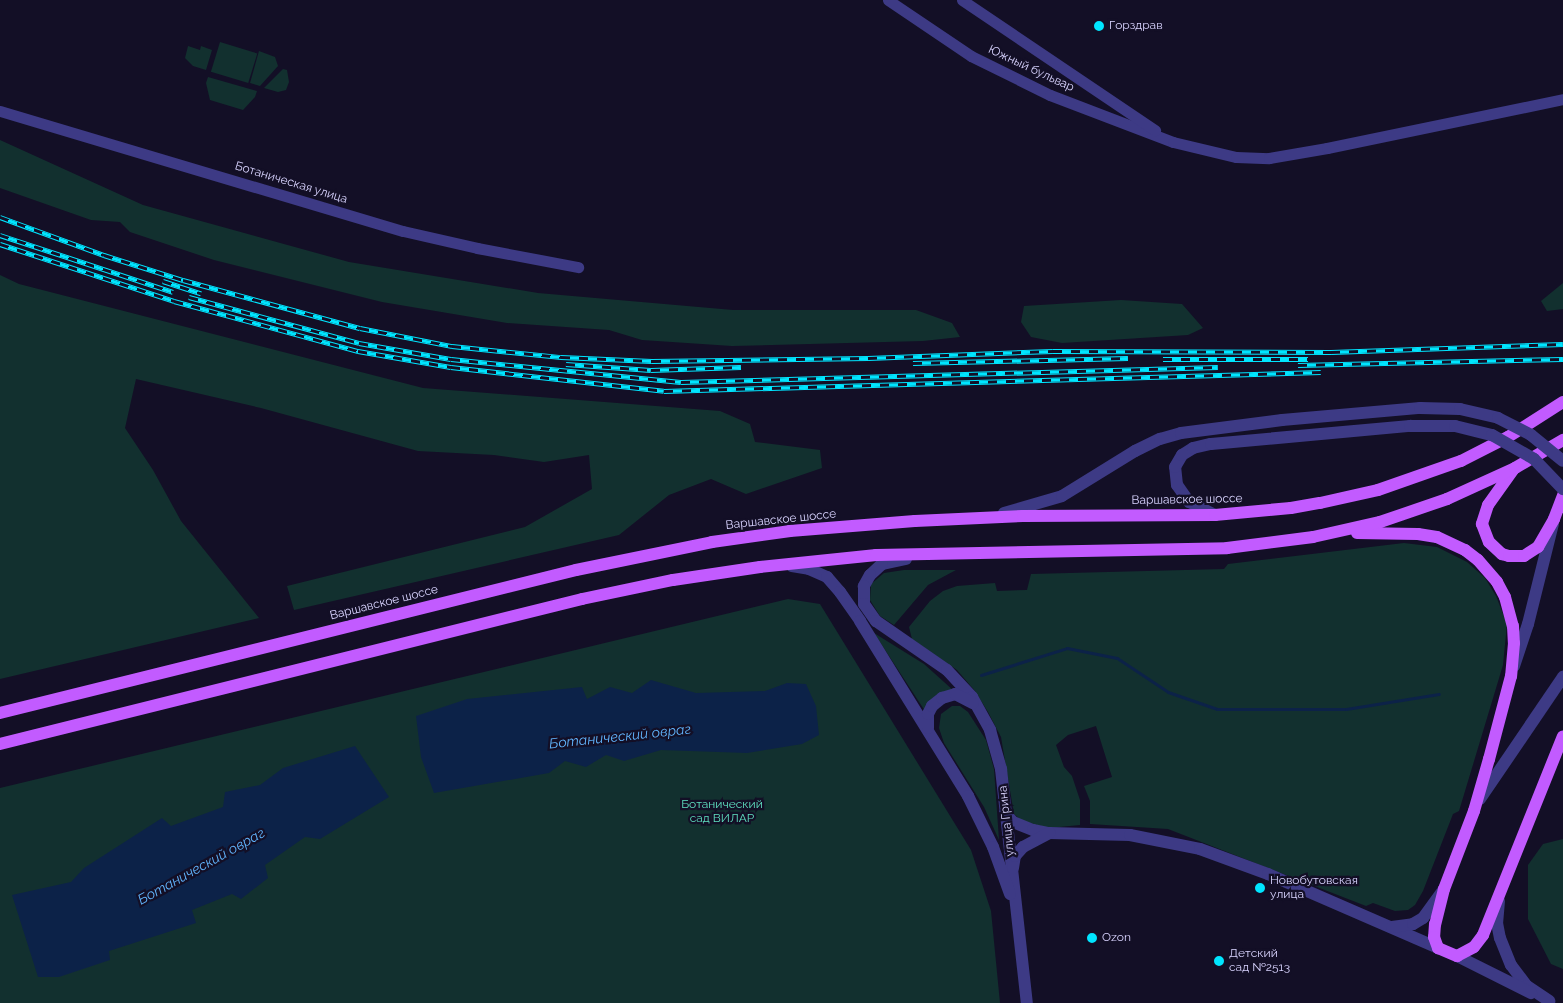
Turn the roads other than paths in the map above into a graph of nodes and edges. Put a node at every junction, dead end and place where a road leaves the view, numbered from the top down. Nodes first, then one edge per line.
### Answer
1 (888, 0) edge
2 (962, 0) edge
3 (1563, 99) edge
4 (0, 111) edge
5 (1173, 142) junction
6 (578, 267) dead end
7 (1563, 402) edge
8 (1563, 440) edge
9 (1563, 461) edge
10 (1515, 468) junction
11 (1563, 489) edge
12 (1563, 495) edge
13 (1215, 515) junction
14 (984, 517) junction
15 (1554, 519) junction
16 (1327, 534) junction
17 (953, 553) junction
18 (760, 566) junction
19 (1511, 676) junction
20 (1563, 677) edge
21 (0, 713) edge
22 (982, 714) junction
23 (929, 732) junction
24 (1563, 736) edge
25 (0, 744) edge
26 (1474, 810) junction
27 (1005, 813) junction
28 (1033, 830) junction
29 (1049, 833) junction
30 (1008, 841) junction
31 (1001, 866) junction
32 (1013, 873) junction
33 (1504, 886) junction
34 (1444, 889) junction
35 (1392, 927) junction
36 (1020, 930) junction
37 (1438, 948) junction
38 (1457, 956) junction
39 (1551, 1002) edge
40 (1027, 1003) edge

1 - 5 street, Южный бульвар
2 - 5 street, Южный бульвар
3 - 5 street, Южный бульвар
4 - 6 street, Ботаническая улица
7 - 13 main road, Варшавское шоссе
8 - 10 main road
9 - 14 street, bridge
10 - 15 main road
10 - 16 main road
11 - 13 street, bridge
12 - 15 main road
13 - 14 main road, Варшавское шоссе
14 - 21 main road, Варшавское шоссе
15 - 19 street
16 - 17 main road
16 - 19 main road
17 - 18 main road
17 - 22 street
18 - 23 street, улица Грина
18 - 25 main road
19 - 26 main road
20 - 26 street
22 - 23 street
22 - 27 street, улица Грина
23 - 31 street, улица Грина
24 - 33 main road
26 - 34 main road
27 - 28 street
27 - 30 street, улица Грина
28 - 29 street
28 - 30 street
29 - 32 street
29 - 35 street
30 - 31 street
30 - 32 street, улица Грина
31 - 36 street, улица Грина
32 - 36 street, улица Грина
33 - 38 main road
33 - 39 street
34 - 35 street
34 - 37 main road
35 - 37 street
36 - 40 street, улица Грина
37 - 38 main road
38 - 39 street

